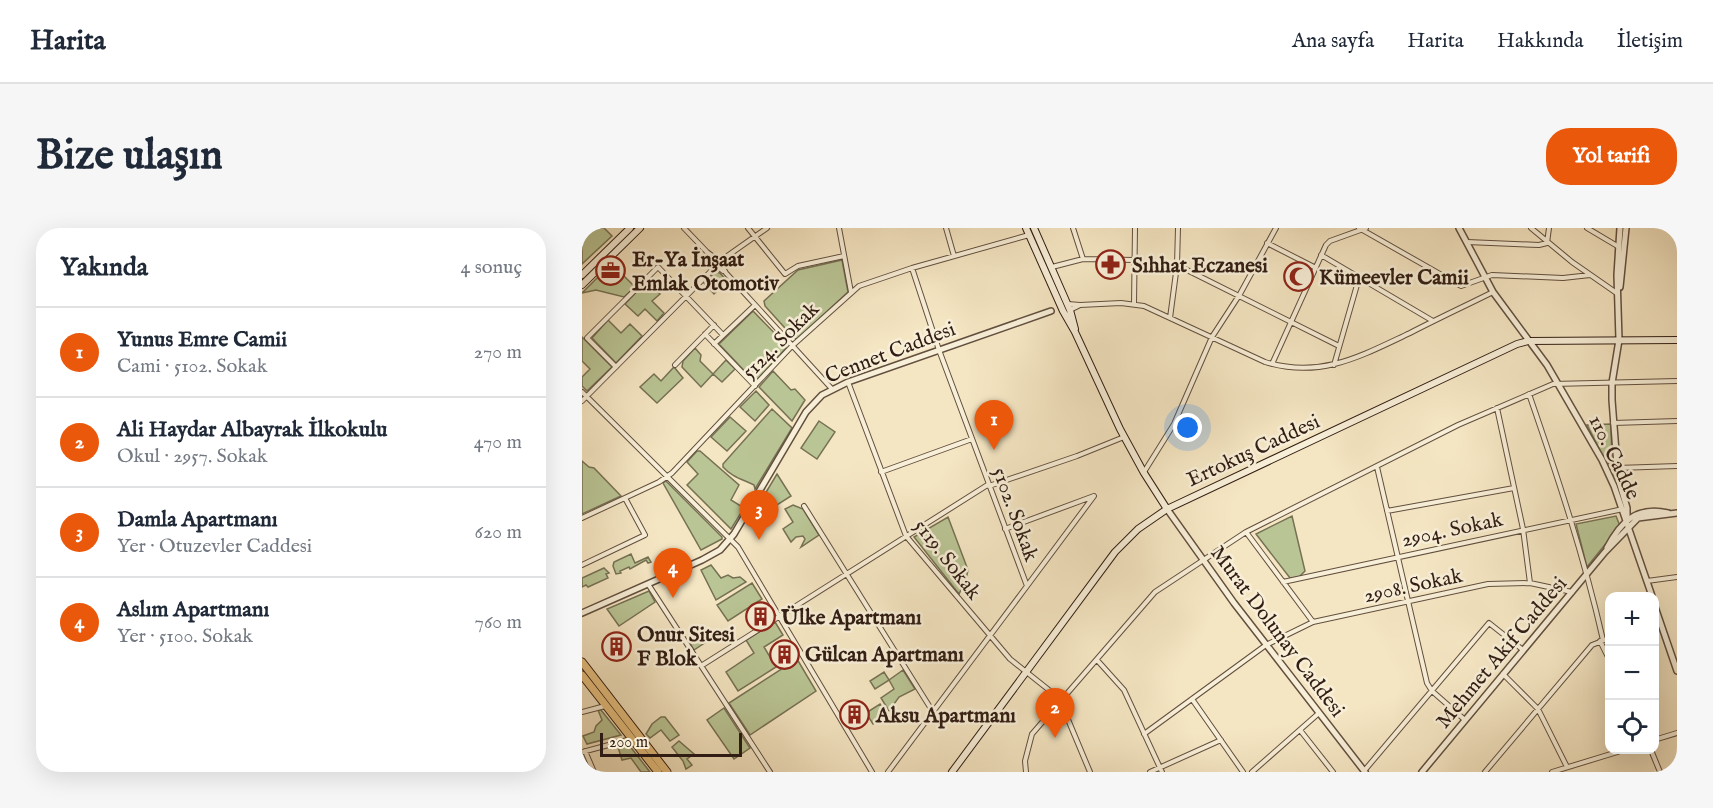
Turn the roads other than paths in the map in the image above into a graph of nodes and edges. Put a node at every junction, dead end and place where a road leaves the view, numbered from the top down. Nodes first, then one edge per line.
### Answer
1 (630, 228) edge
2 (640, 228) edge
3 (684, 228) edge
4 (748, 228) edge
5 (767, 228) edge
6 (839, 228) edge
7 (946, 228) edge
8 (1026, 228) edge
9 (1034, 228) edge
10 (1073, 228) edge
11 (1135, 228) edge
12 (1178, 228) edge
13 (1276, 228) edge
14 (1459, 228) edge
15 (1531, 228) edge
16 (1549, 228) edge
17 (1587, 228) edge
18 (1620, 228) edge
19 (1626, 228) edge
20 (1363, 229) edge
21 (754, 236) junction
22 (1029, 236) junction
23 (1466, 242) junction
24 (1268, 243) junction
25 (1546, 243) junction
26 (1619, 247) junction
27 (1321, 255) junction
28 (844, 256) junction
29 (954, 256) junction
30 (1083, 260) junction
31 (1134, 260) junction
32 (717, 264) junction
33 (1178, 265) junction
34 (1051, 267) junction
35 (1314, 267) junction
36 (912, 268) junction
37 (582, 275) edge
38 (1590, 275) junction
39 (1484, 277) junction
40 (1359, 278) junction
41 (582, 285) edge
42 (852, 292) junction
43 (1492, 292) junction
44 (1618, 294) junction
45 (686, 296) junction
46 (1239, 296) junction
47 (1134, 304) junction
48 (755, 305) junction
49 (1065, 308) junction
50 (1170, 318) junction
51 (1291, 321) junction
52 (1433, 321) junction
53 (714, 325) junction
54 (705, 334) junction
55 (723, 335) junction
56 (1212, 337) junction
57 (1619, 340) junction
58 (1677, 340) edge
59 (1528, 341) junction
60 (714, 344) junction
61 (792, 346) junction
62 (1339, 346) junction
63 (939, 350) junction
64 (1272, 364) junction
65 (675, 365) dead end
66 (1334, 365) junction
67 (616, 367) junction
68 (1677, 381) edge
69 (848, 382) junction
70 (1558, 382) junction
71 (1612, 383) junction
72 (755, 386) junction
73 (832, 389) junction
74 (582, 392) edge
75 (1529, 394) junction
76 (587, 397) junction
77 (582, 401) edge
78 (1497, 408) junction
79 (1677, 421) edge
80 (1613, 423) junction
81 (1124, 437) junction
82 (972, 439) junction
83 (1677, 466) edge
84 (1377, 467) junction
85 (1617, 468) junction
86 (881, 472) junction
87 (1144, 472) junction
88 (668, 477) junction
89 (989, 485) junction
90 (1514, 488) junction
91 (625, 498) junction
92 (804, 506) dead end
93 (1624, 508) junction
94 (1167, 509) junction
95 (1387, 511) junction
96 (1642, 512) junction
97 (1674, 513) edge
98 (582, 518) edge
99 (1572, 519) junction
100 (1628, 525) junction
101 (1005, 529) junction
102 (1523, 529) junction
103 (1246, 532) junction
104 (906, 536) junction
105 (731, 538) junction
106 (1397, 556) junction
107 (1202, 559) junction
108 (582, 565) edge
109 (846, 574) junction
110 (1587, 574) junction
111 (1677, 577) edge
112 (1647, 581) junction
113 (1283, 582) junction
114 (1530, 583) junction
115 (648, 584) junction
116 (1027, 586) junction
117 (1572, 592) junction
118 (1650, 592) edge
119 (1408, 602) junction
120 (582, 613) edge
121 (779, 616) junction
122 (1659, 618) edge
123 (1313, 622) junction
124 (1661, 624) joint
125 (990, 636) junction
126 (1605, 639) edge
127 (1601, 640) junction
128 (1266, 645) junction
129 (1605, 649) edge
130 (1523, 650) junction
131 (1097, 660) junction
132 (582, 662) edge
133 (701, 666) junction
134 (1677, 670) edge
135 (1025, 672) junction
136 (1503, 674) junction
137 (582, 675) edge
138 (1432, 691) junction
139 (1192, 699) junction
140 (1060, 701) junction
141 (606, 706) junction
142 (1538, 709) junction
143 (582, 712) edge
144 (933, 712) junction
145 (1319, 713) junction
146 (1466, 720) junction
147 (1300, 730) junction
148 (1677, 733) edge
149 (1144, 734) junction
150 (636, 738) junction
151 (1659, 738) edge
152 (1221, 740) junction
153 (584, 751) edge
154 (1611, 754) edge
155 (1652, 754) edge
156 (1025, 761) junction
157 (1567, 767) junction
158 (1161, 770) edge
159 (594, 772) edge
160 (658, 772) edge
161 (667, 772) edge
162 (770, 772) edge
163 (872, 772) edge
164 (888, 772) edge
165 (952, 772) edge
166 (1021, 772) edge
167 (1026, 772) edge
168 (1090, 772) edge
169 (1150, 772) edge
170 (1243, 772) edge
171 (1252, 772) edge
172 (1333, 772) edge
173 (1364, 772) edge
174 (1422, 772) edge
175 (1485, 772) edge
176 (1552, 772) edge
177 (1659, 772) edge

1 - 37 main road
2 - 41 main road
3 - 32 street
4 - 21 street
5 - 21 street
6 - 28 street
7 - 29 street
8 - 22 main road
9 - 34 main road
10 - 30 street
11 - 31 street
12 - 33 street
13 - 24 street
14 - 23 street, 110. Cadde
15 - 25 street
16 - 25 street
17 - 26 street
18 - 26 street
19 - 44 street
20 - 27 street
20 - 39 street
21 - 28 street
21 - 32 street
22 - 29 street, 5124. Sokak
22 - 49 main road
23 - 25 street
23 - 39 street, 110. Cadde
24 - 35 street
24 - 46 street
25 - 38 street
26 - 44 street
27 - 35 street
27 - 40 street
28 - 42 street
29 - 36 street, 5124. Sokak
30 - 31 street
30 - 34 street
31 - 47 street
32 - 45 street
32 - 48 street
33 - 46 street
33 - 50 street
34 - 49 main road
35 - 51 street
36 - 42 street, 5124. Sokak
36 - 63 street, 5102. Sokak
38 - 39 street
38 - 44 street
39 - 43 street, 110. Cadde
40 - 52 street
40 - 62 street
42 - 61 street, 5124. Sokak
43 - 52 street, Cennet Caddesi
43 - 59 street, 110. Cadde
44 - 57 street
45 - 53 street
45 - 67 street
45 - 67 street
46 - 51 street
46 - 56 street
47 - 49 street, Cennet Caddesi
47 - 50 street, Cennet Caddesi
48 - 55 street
48 - 61 street
49 - 63 street, Cennet Caddesi
49 - 81 main road
50 - 56 street, Cennet Caddesi
51 - 62 street
51 - 64 street
52 - 66 street, Cennet Caddesi
53 - 54 street
53 - 55 street
54 - 60 street
54 - 65 street
55 - 60 street
56 - 64 street, Cennet Caddesi
56 - 87 street
57 - 58 main road, Ertokuş Caddesi
57 - 59 main road, Ertokuş Caddesi
57 - 71 street
59 - 70 street, 110. Cadde
59 - 94 main road, Ertokuş Caddesi
60 - 72 street
61 - 72 street, 5124. Sokak
61 - 73 street
62 - 66 street
63 - 69 street, Cennet Caddesi
63 - 82 street, 5102. Sokak
64 - 66 street, Cennet Caddesi
67 - 76 street
68 - 71 street
69 - 73 street, Cennet Caddesi
69 - 86 street, 5119. Sokak
70 - 71 street
70 - 75 street
70 - 93 street, 110. Cadde
71 - 80 street
72 - 88 street, 5124. Sokak
73 - 105 street, Cennet Caddesi
74 - 76 street
75 - 78 street
75 - 99 street
76 - 77 street
76 - 88 street
78 - 84 street
78 - 90 street
79 - 80 street
80 - 85 street
81 - 87 main road
81 - 89 street
82 - 86 street
82 - 89 street, 5102. Sokak
83 - 85 street
84 - 95 street
84 - 103 street
85 - 93 street
86 - 104 street, 5119. Sokak
87 - 94 main road
88 - 91 street, 5124. Sokak
88 - 105 street
89 - 101 street, 5102. Sokak
89 - 104 street
90 - 95 street
90 - 102 street
91 - 98 street, 5124. Sokak
91 - 108 street
92 - 109 street
93 - 96 street
93 - 99 street, 2904. Sokak
93 - 100 street, 110. Cadde
94 - 107 street, Murat Dolunay Caddesi
94 - 135 main road, Ertokuş Caddesi
95 - 106 street
96 - 97 street, Mehmet Akif Caddesi
96 - 100 street, Mehmet Akif Caddesi
97 - 100 street, Mehmet Akif Caddesi
99 - 102 street, 2904. Sokak
99 - 110 street
100 - 110 street, Mehmet Akif Caddesi
100 - 112 street, 110. Cadde
101 - 116 street, 5102. Sokak
101 - 116 street
102 - 106 street, 2904. Sokak
102 - 114 street
103 - 107 street
103 - 113 street
104 - 109 street
104 - 125 street, 5119. Sokak
105 - 115 street, Cennet Caddesi
105 - 121 street
106 - 113 street, 2904. Sokak
106 - 119 street
107 - 128 street, Murat Dolunay Caddesi
107 - 131 street
109 - 121 street
109 - 144 street
110 - 117 street, Mehmet Akif Caddesi
110 - 127 street
111 - 112 street
112 - 118 street, 110. Cadde
113 - 123 street
114 - 117 street, 2908. Sokak
114 - 119 street, 2908. Sokak
115 - 120 street, Cennet Caddesi
115 - 133 street
116 - 125 street, 5102. Sokak
117 - 130 street, Mehmet Akif Caddesi
119 - 123 street, 2908. Sokak
119 - 138 street
121 - 133 street
121 - 163 street
122 - 124 street
123 - 128 street, 2908. Sokak
124 - 134 street
125 - 135 street, 5119. Sokak
125 - 144 street, 5102. Sokak
126 - 127 street
127 - 129 street
127 - 142 street
128 - 139 street, 2908. Sokak
128 - 145 street, Murat Dolunay Caddesi
130 - 136 street, Mehmet Akif Caddesi
130 - 138 street
131 - 140 street
131 - 149 street
132 - 150 main road
133 - 162 street
135 - 140 street, 5119. Sokak
135 - 165 main road, Ertokuş Caddesi
136 - 142 street
136 - 146 street, Mehmet Akif Caddesi
137 - 141 main road
138 - 146 street
138 - 173 street
139 - 149 street, 2908. Sokak
139 - 152 street
140 - 156 street
140 - 168 street
141 - 143 street
141 - 150 main road
142 - 157 street
142 - 175 street
144 - 164 street, 5102. Sokak
145 - 147 street
145 - 173 street, Murat Dolunay Caddesi
146 - 174 street, Mehmet Akif Caddesi
147 - 171 street
147 - 172 street
148 - 151 street
149 - 158 street
150 - 153 street
150 - 160 main road
150 - 161 main road
152 - 158 street
152 - 170 street
153 - 159 street
154 - 157 street
155 - 177 street
156 - 166 street
156 - 167 street
157 - 176 street
158 - 169 street

